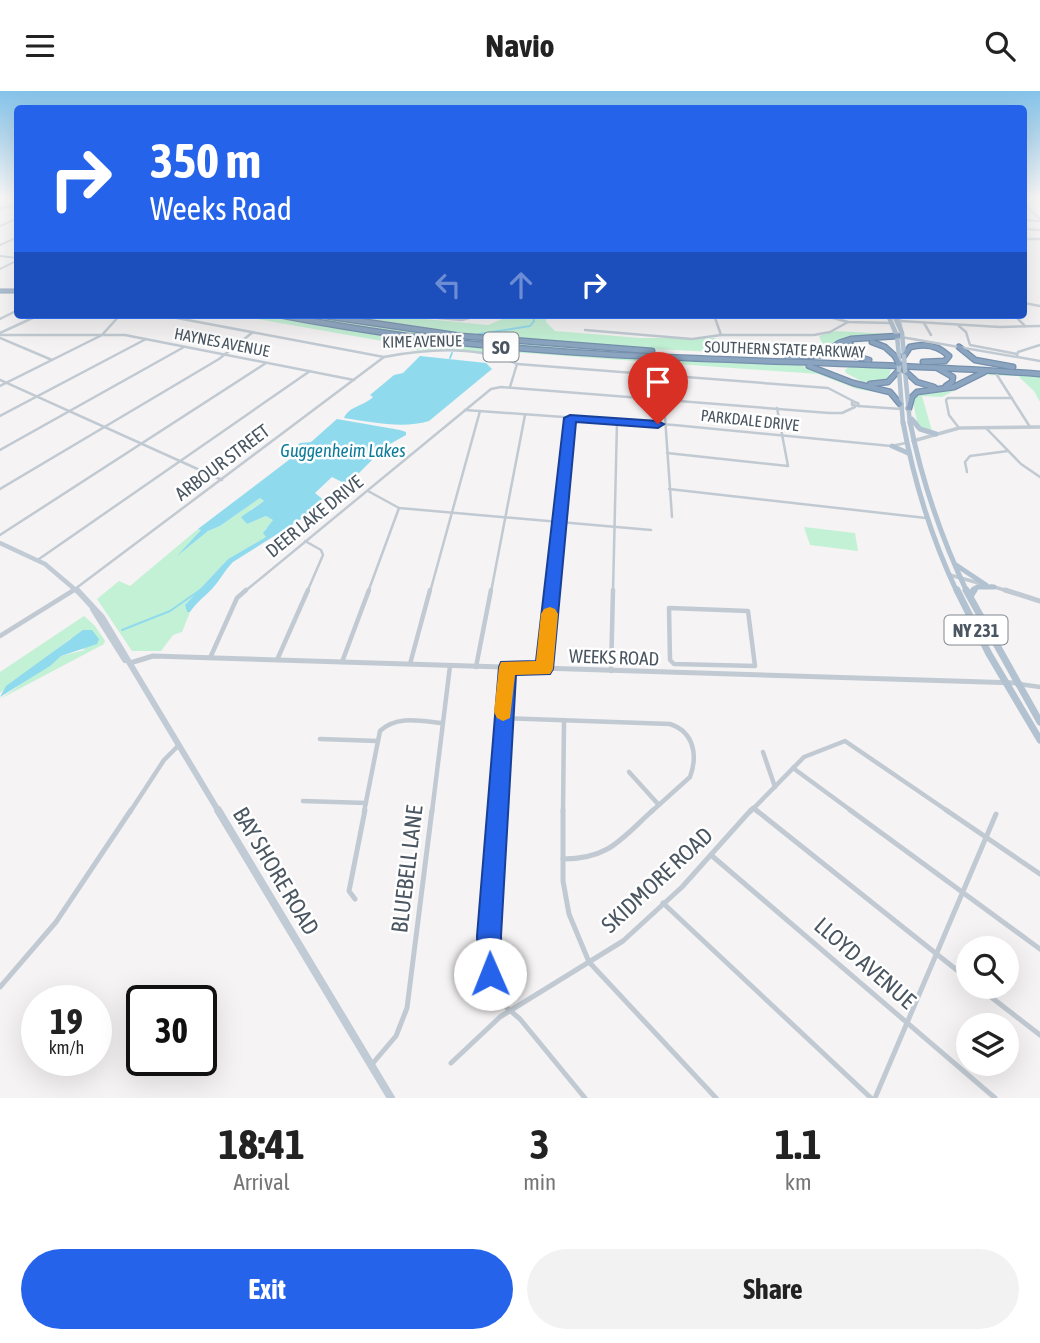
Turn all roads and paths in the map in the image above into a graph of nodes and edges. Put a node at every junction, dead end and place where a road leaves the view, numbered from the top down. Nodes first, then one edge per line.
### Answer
1 (31, 319) edge
2 (116, 319) edge
3 (183, 319) edge
4 (302, 319) edge
5 (348, 319) edge
6 (715, 319) edge
7 (839, 319) edge
8 (890, 319) edge
9 (897, 319) edge
10 (1018, 319) edge
11 (900, 321) joint
12 (848, 322) junction
13 (892, 323) junction
14 (924, 323) junction
15 (957, 324) junction
16 (1025, 326) junction
17 (1040, 327) edge
18 (585, 330) dead end
19 (253, 332) junction
20 (0, 335) edge
21 (102, 335) junction
22 (721, 335) junction
23 (931, 335) dead end
24 (901, 336) junction
25 (146, 339) junction
26 (1040, 345) edge
27 (185, 347) junction
28 (959, 347) junction
29 (225, 355) junction
30 (899, 356) junction
31 (1017, 356) junction
32 (384, 357) junction
33 (784, 358) junction
34 (52, 360) junction
35 (769, 361) junction
36 (1040, 361) edge
37 (870, 362) junction
38 (267, 363) junction
39 (517, 364) junction
40 (918, 364) junction
41 (901, 368) junction
42 (1022, 370) junction
43 (310, 371) junction
44 (1040, 372) edge
45 (662, 374) junction
46 (997, 375) dead end
47 (0, 380) edge
48 (354, 380) junction
49 (6, 383) junction
50 (0, 386) edge
51 (510, 387) junction
52 (37, 397) junction
53 (663, 398) junction
54 (1012, 398) junction
55 (854, 405) junction
56 (900, 406) junction
57 (777, 408) junction
58 (465, 410) junction
59 (70, 411) junction
60 (480, 411) junction
61 (909, 411) junction
62 (525, 415) junction
63 (0, 416) edge
64 (570, 418) junction
65 (617, 422) junction
66 (665, 425) junction
67 (105, 427) junction
68 (985, 427) junction
69 (1030, 427) junction
70 (959, 428) junction
71 (1039, 429) edge
72 (936, 434) junction
73 (782, 435) junction
74 (914, 441) junction
75 (142, 443) junction
76 (906, 443) junction
77 (892, 446) junction
78 (0, 450) edge
79 (1008, 451) junction
80 (667, 453) junction
81 (908, 453) junction
82 (180, 461) junction
83 (967, 472) dead end
84 (1040, 477) edge
85 (222, 480) junction
86 (0, 489) edge
87 (669, 489) junction
88 (367, 490) junction
89 (399, 508) junction
90 (452, 513) junction
91 (505, 517) junction
92 (672, 517) dead end
93 (926, 518) junction
94 (559, 521) junction
95 (615, 526) junction
96 (651, 530) dead end
97 (0, 535) edge
98 (305, 541) junction
99 (0, 543) edge
100 (39, 559) junction
101 (952, 562) junction
102 (950, 575) junction
103 (960, 577) junction
104 (990, 586) junction
105 (77, 588) junction
106 (970, 596) junction
107 (1040, 601) edge
108 (0, 636) edge
109 (210, 658) junction
110 (277, 660) junction
111 (342, 662) junction
112 (708, 663) junction
113 (128, 664) junction
114 (410, 664) junction
115 (721, 664) junction
116 (450, 666) junction
117 (476, 667) junction
118 (507, 667) junction
119 (544, 669) junction
120 (611, 671) junction
121 (709, 674) junction
122 (723, 674) junction
123 (1006, 683) junction
124 (1017, 683) junction
125 (1040, 687) edge
126 (503, 718) junction
127 (564, 720) junction
128 (1040, 722) edge
129 (442, 723) junction
130 (320, 739) dead end
131 (1040, 740) edge
132 (378, 741) junction
133 (178, 746) junction
134 (763, 752) dead end
135 (793, 768) junction
136 (629, 772) dead end
137 (775, 787) junction
138 (303, 801) dead end
139 (366, 803) junction
140 (658, 804) junction
141 (752, 808) junction
142 (996, 814) dead end
143 (986, 838) junction
144 (711, 855) junction
145 (563, 859) junction
146 (1040, 874) edge
147 (962, 892) junction
148 (355, 899) dead end
149 (663, 903) junction
150 (1040, 949) edge
151 (936, 954) junction
152 (589, 962) junction
153 (956, 970) edge
154 (0, 987) edge
155 (994, 999) edge
156 (510, 1011) junction
157 (906, 1022) junction
158 (1040, 1035) edge
159 (451, 1063) dead end
160 (371, 1065) junction
161 (391, 1098) edge
162 (585, 1098) edge
163 (716, 1098) edge
164 (873, 1098) edge
165 (995, 1098) edge

1 - 20 street
2 - 21 street
3 - 19 street, KIME AVENUE
4 - 35 highway, SOUTHERN STATE PARKWAY / SO
5 - 33 highway, SOUTHERN STATE PARKWAY / SO
6 - 22 street
7 - 12 street
8 - 13 main road, NY 231
9 - 24 main road, NY 231
10 - 16 street
11 - 14 street
11 - 24 main road
12 - 13 street
12 - 22 street
13 - 24 main road, NY 231
14 - 15 street
14 - 23 street
15 - 16 street
15 - 31 street
16 - 17 street
18 - 22 street
19 - 29 street
19 - 32 street, KIME AVENUE
20 - 21 street, HAYNES AVENUE
20 - 34 street
21 - 25 street, HAYNES AVENUE
21 - 34 street
24 - 28 street
24 - 30 main road, NY 231
24 - 33 highway
25 - 27 street, HAYNES AVENUE
25 - 52 street
26 - 31 street
27 - 29 street, HAYNES AVENUE
27 - 59 street
28 - 31 street
28 - 42 highway
29 - 38 street, HAYNES AVENUE
29 - 67 street
30 - 37 highway
30 - 40 highway
30 - 41 highway, bridge
30 - 41 main road, NY 231, bridge
31 - 36 street
32 - 39 street, KIME AVENUE
32 - 48 street, ARBOUR STREET
33 - 37 highway, SOUTHERN STATE PARKWAY / SO
34 - 49 street
35 - 37 highway, SOUTHERN STATE PARKWAY / SO
35 - 56 highway
37 - 40 highway, SOUTHERN STATE PARKWAY / SO
37 - 41 highway
38 - 43 street, HAYNES AVENUE
38 - 75 street
39 - 45 street, KIME AVENUE
39 - 51 street
40 - 41 highway
40 - 42 highway, SOUTHERN STATE PARKWAY / SO
41 - 56 main road, NY 231
41 - 61 main road, NY 231
42 - 44 highway, SOUTHERN STATE PARKWAY / SO
42 - 61 highway
43 - 48 street, HAYNES AVENUE
43 - 82 street
45 - 53 street
45 - 55 street, KIME AVENUE
46 - 54 street
47 - 49 street
48 - 85 street, ARBOUR STREET
49 - 50 street
49 - 52 street
51 - 53 street
51 - 58 street, DEER LAKE DRIVE
52 - 59 street
52 - 63 street
53 - 57 street
53 - 66 street
54 - 69 street
54 - 70 street
55 - 56 street
55 - 57 street
56 - 76 main road, NY 231
57 - 73 street
58 - 60 street, PARKDALE DRIVE
58 - 88 street, DEER LAKE DRIVE
59 - 67 street
59 - 78 street
60 - 62 street, PARKDALE DRIVE
60 - 90 street
61 - 72 main road
61 - 74 main road, NY 231
62 - 64 street, PARKDALE DRIVE
62 - 91 street
64 - 65 street, PARKDALE DRIVE
64 - 94 street
65 - 66 street, PARKDALE DRIVE
65 - 95 street
66 - 73 street, PARKDALE DRIVE
66 - 80 street
67 - 75 street
67 - 86 street
68 - 69 street
68 - 70 street
68 - 79 street
69 - 71 street
70 - 72 street
72 - 74 street
73 - 77 street, PARKDALE DRIVE
73 - 80 street
74 - 76 street
74 - 101 main road, NY 231
75 - 82 street
75 - 97 street
76 - 77 street, PARKDALE DRIVE
76 - 81 main road, NY 231
77 - 81 main road
79 - 83 street
79 - 84 street
80 - 87 street
81 - 93 main road, NY 231
82 - 85 street
82 - 100 street
85 - 105 street, ARBOUR STREET
87 - 92 street
87 - 93 street
88 - 89 street
88 - 98 street, DEER LAKE DRIVE
89 - 90 street
89 - 111 street
90 - 91 street
90 - 114 street
91 - 94 street
91 - 117 street
93 - 102 main road, NY 231
94 - 95 street
94 - 119 street
95 - 96 street
95 - 120 street
98 - 109 street, DEER LAKE DRIVE
98 - 110 street
99 - 100 main road, BAY SHORE ROAD
100 - 105 main road, BAY SHORE ROAD
101 - 103 main road, NY 231
101 - 104 main road
102 - 103 street
102 - 123 main road, NY 231
103 - 104 street
103 - 106 main road, NY 231
104 - 106 main road
104 - 107 street
105 - 108 street, ARBOUR STREET
105 - 113 main road, BAY SHORE ROAD
106 - 124 main road, NY 231
109 - 110 street, WEEKS ROAD
109 - 113 street, WEEKS ROAD
110 - 111 street, WEEKS ROAD
111 - 114 street, WEEKS ROAD
112 - 115 street
112 - 115 street
112 - 121 street
113 - 133 main road, BAY SHORE ROAD
114 - 116 street, WEEKS ROAD
115 - 122 street
116 - 117 street, WEEKS ROAD
116 - 129 street, BLUEBELL LANE
117 - 118 street, WEEKS ROAD
118 - 119 street, WEEKS ROAD
118 - 126 street
119 - 120 street, WEEKS ROAD
120 - 121 street, WEEKS ROAD
121 - 122 street, WEEKS ROAD
122 - 123 street, WEEKS ROAD
123 - 124 street, WEEKS ROAD
123 - 131 main road, NY 231
124 - 125 street
124 - 128 main road, NY 231
126 - 127 street
126 - 156 street
127 - 140 street
127 - 145 street
129 - 132 street
129 - 160 street, BLUEBELL LANE
130 - 132 street
132 - 139 street
133 - 154 street
133 - 160 main road, BAY SHORE ROAD
134 - 137 street
135 - 137 street, SKIDMORE ROAD
135 - 143 street, SKIDMORE ROAD
135 - 147 street
136 - 140 street
137 - 141 street, SKIDMORE ROAD
138 - 139 street
139 - 148 street
140 - 145 street
141 - 144 street, SKIDMORE ROAD
141 - 151 street
142 - 143 street
143 - 146 street
143 - 147 street
144 - 149 street, SKIDMORE ROAD
144 - 157 street, LLOYD AVENUE
145 - 152 street
147 - 150 street
147 - 151 street
149 - 152 street, SKIDMORE ROAD
149 - 164 street
151 - 153 street
151 - 157 street
152 - 156 street, SKIDMORE ROAD
152 - 163 street
155 - 158 street
156 - 159 street, SKIDMORE ROAD
156 - 162 street
157 - 164 street
157 - 165 street, LLOYD AVENUE
160 - 161 main road, BAY SHORE ROAD

